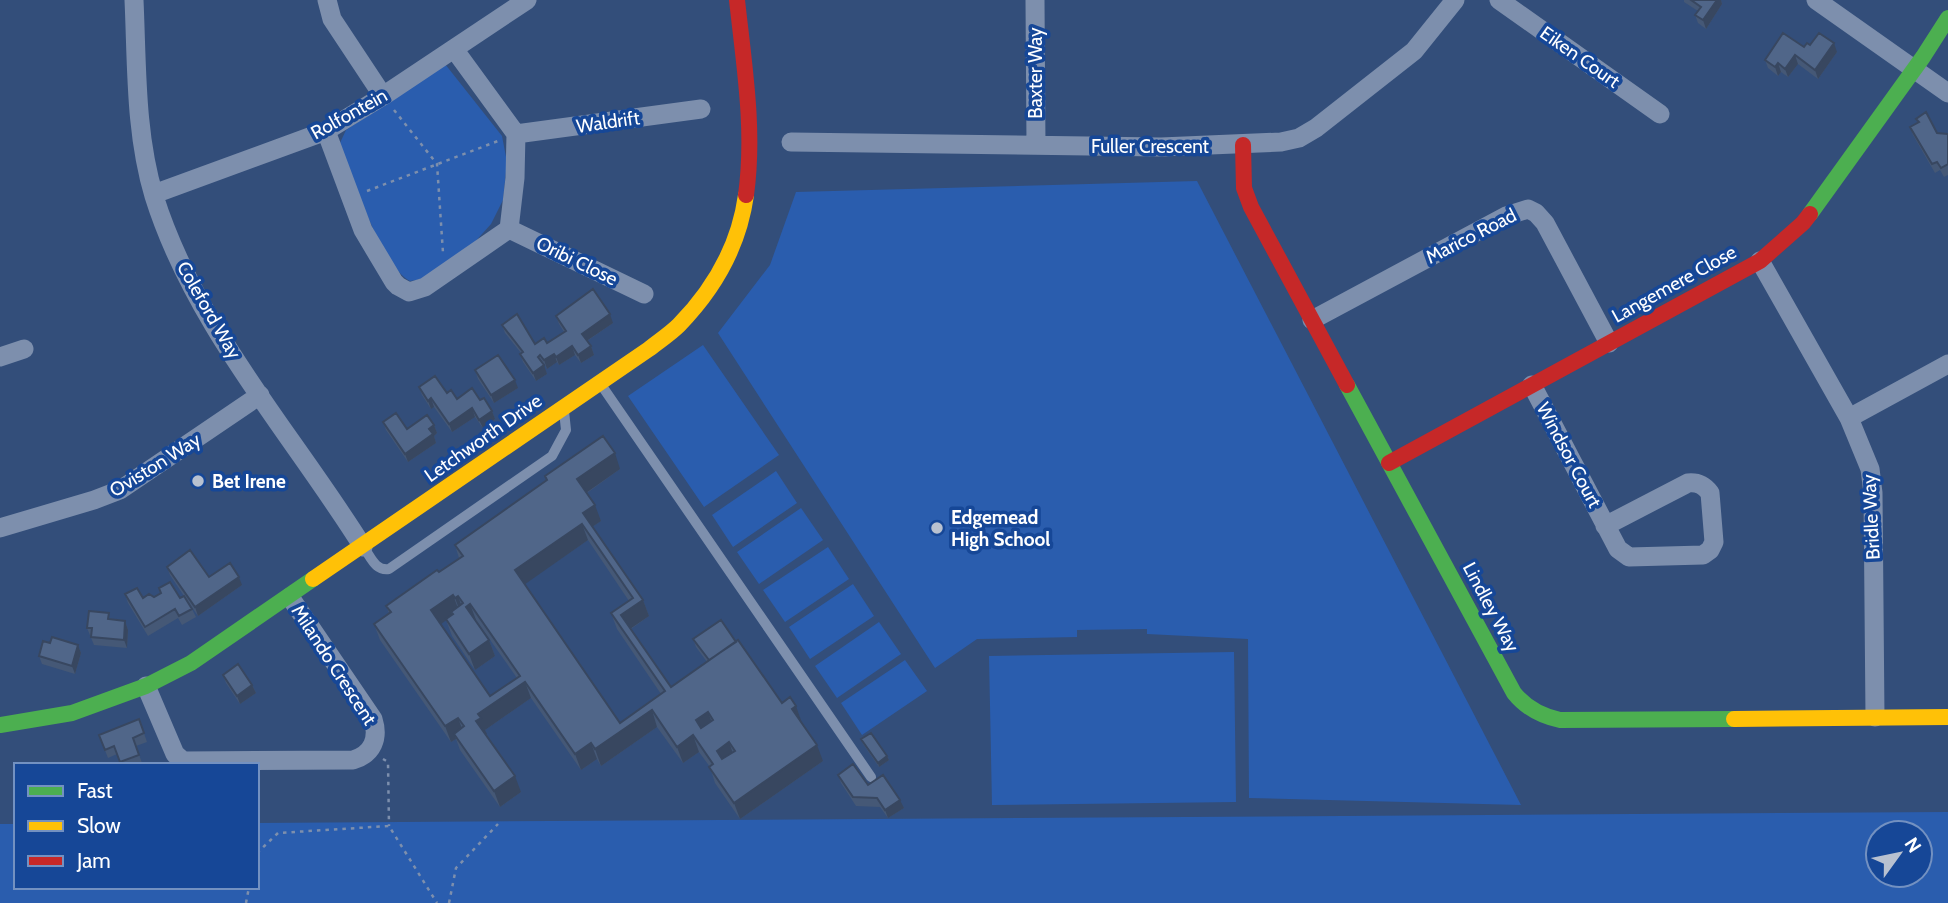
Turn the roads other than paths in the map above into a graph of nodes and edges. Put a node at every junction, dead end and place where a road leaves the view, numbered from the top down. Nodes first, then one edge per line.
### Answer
1 (134, 0) edge
2 (327, 0) edge
3 (527, 0) edge
4 (737, 0) edge
5 (1035, 0) edge
6 (1455, 0) edge
7 (1499, 0) edge
8 (1816, 0) edge
9 (1948, 18) edge
10 (454, 49) junction
11 (1914, 68) junction
12 (1948, 93) edge
13 (383, 96) junction
14 (701, 109) dead end
15 (1660, 114) dead end
16 (326, 131) junction
17 (516, 134) junction
18 (790, 142) dead end
19 (1036, 145) junction
20 (1243, 145) junction
21 (154, 194) junction
22 (509, 229) junction
23 (1760, 261) junction
24 (644, 294) dead end
25 (1312, 320) junction
26 (1609, 343) junction
27 (24, 349) dead end
28 (0, 357) edge
29 (1948, 364) edge
30 (600, 382) junction
31 (1532, 385) junction
32 (260, 395) junction
33 (564, 407) junction
34 (1849, 418) junction
35 (1389, 463) junction
36 (1605, 526) junction
37 (0, 528) edge
38 (363, 547) junction
39 (290, 597) junction
40 (146, 686) junction
41 (1875, 717) junction
42 (1948, 717) edge
43 (0, 725) edge
44 (871, 777) dead end

1 - 21 street, Coleford Way
2 - 13 street
3 - 10 street, Rolfontein
4 - 30 street, Letchworth Drive
5 - 19 street, Baxter Way
6 - 20 street, Fuller Crescent
7 - 15 street, Eiken Court
8 - 11 street
9 - 11 street, Langemere Close
10 - 13 street, Rolfontein
10 - 17 street
11 - 12 street
11 - 23 street, Langemere Close
13 - 16 street, Rolfontein
14 - 17 street, Waldrift
16 - 21 street, Rolfontein
16 - 22 street
17 - 22 street
18 - 19 street, Fuller Crescent
19 - 20 street, Fuller Crescent
20 - 25 street, Lindley Way
21 - 32 street, Coleford Way
22 - 24 street, Oribi Close
23 - 26 street, Langemere Close
23 - 34 street, Bridle Way
25 - 26 street, Marico Road
25 - 35 street, Lindley Way
26 - 31 street, Langemere Close
27 - 28 street
29 - 34 street
30 - 33 street, Letchworth Drive
30 - 44 lane
31 - 35 street, Langemere Close
31 - 36 street, Windsor Court
32 - 37 street, Oviston Way
32 - 38 street, Coleford Way
33 - 38 street, Letchworth Drive
33 - 38 lane
34 - 41 street, Bridle Way
35 - 41 street, Lindley Way
36 - 36 street, Windsor Court
38 - 39 street, Letchworth Drive
39 - 40 street, Letchworth Drive
39 - 40 street, Milando Crescent
40 - 43 street, Letchworth Drive
41 - 42 street, Lindley Way

